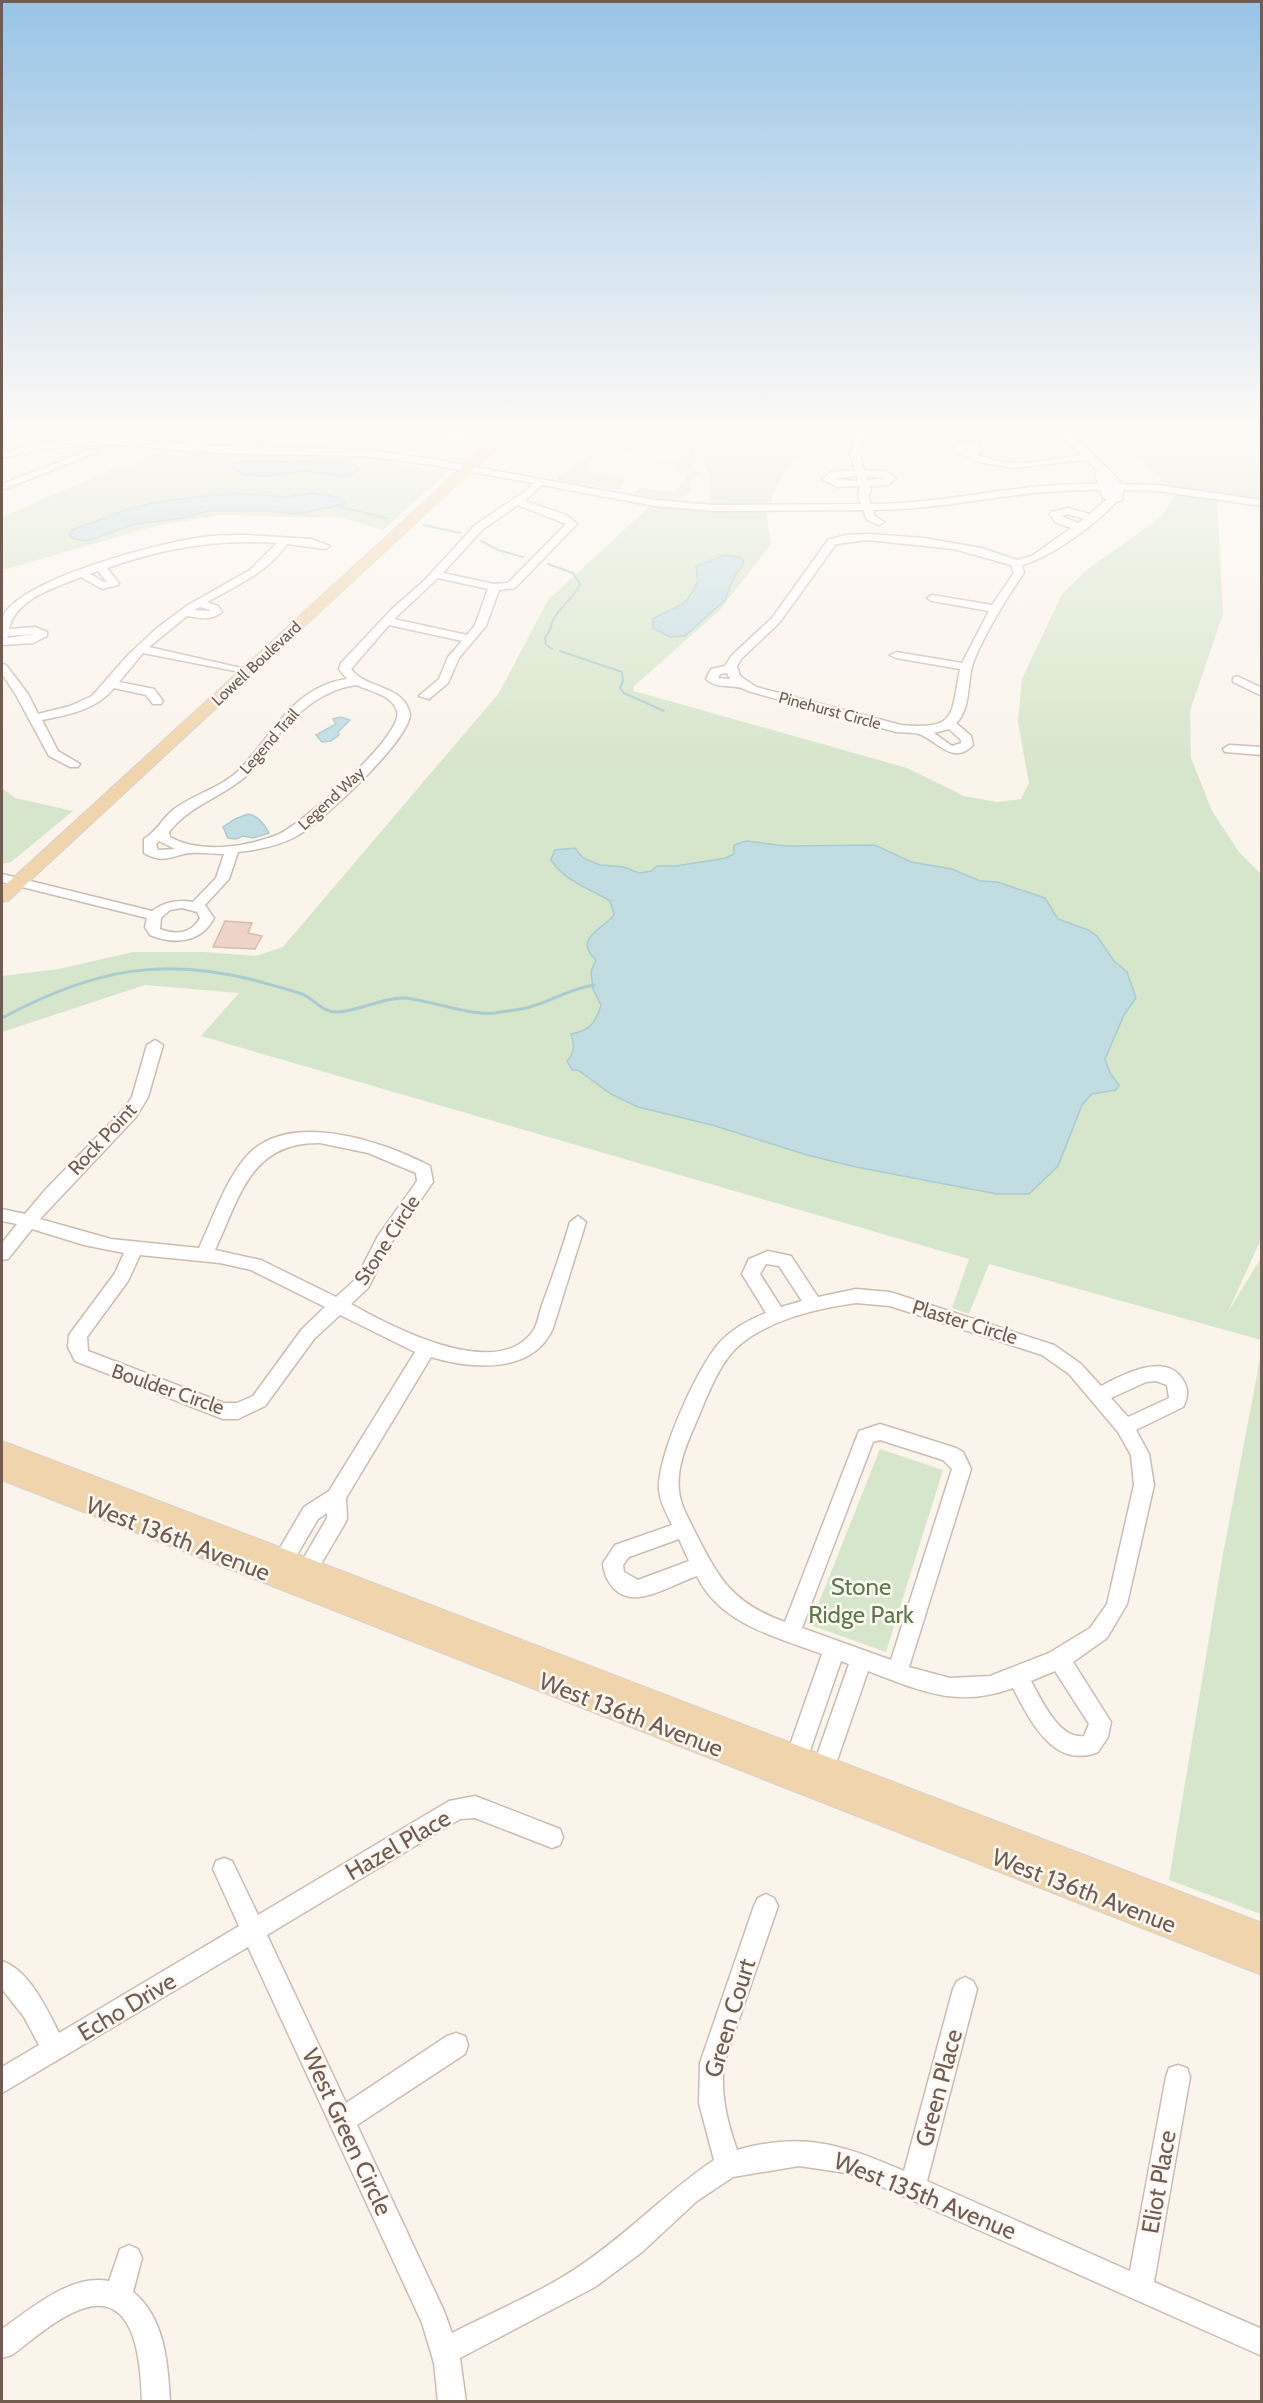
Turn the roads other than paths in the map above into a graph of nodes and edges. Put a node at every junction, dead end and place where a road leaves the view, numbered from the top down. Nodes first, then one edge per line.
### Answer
1 (191, 542) edge
2 (284, 542) edge
3 (311, 542) edge
4 (382, 542) edge
5 (465, 542) edge
6 (554, 542) edge
7 (832, 542) edge
8 (922, 542) edge
9 (1058, 542) edge
10 (325, 546) dead end
11 (1016, 563) junction
12 (101, 568) junction
13 (83, 574) junction
14 (434, 574) junction
15 (493, 592) junction
16 (932, 598) dead end
17 (199, 603) junction
18 (995, 609) junction
19 (186, 612) junction
20 (386, 621) junction
21 (2, 633) edge
22 (470, 639) junction
23 (2, 640) edge
24 (146, 646) junction
25 (896, 655) dead end
26 (2, 667) edge
27 (966, 667) junction
28 (244, 668) junction
29 (731, 669) junction
30 (346, 672) junction
31 (1237, 680) dead end
32 (357, 681) junction
33 (738, 681) junction
34 (112, 684) junction
35 (320, 691) junction
36 (1262, 693) edge
37 (156, 701) dead end
38 (413, 706) junction
39 (35, 718) junction
40 (950, 724) junction
41 (924, 731) junction
42 (1229, 749) dead end
43 (1262, 752) edge
44 (74, 764) dead end
45 (232, 850) junction
46 (10, 876) edge
47 (2, 897) edge
48 (197, 906) junction
49 (154, 916) junction
50 (154, 1045) dead end
51 (2, 1215) edge
52 (28, 1220) junction
53 (578, 1222) dead end
54 (135, 1248) junction
55 (2, 1254) edge
56 (204, 1254) junction
57 (814, 1305) junction
58 (338, 1306) junction
59 (778, 1317) junction
60 (427, 1347) junction
61 (1098, 1396) junction
62 (1125, 1427) junction
63 (2, 1451) edge
64 (2, 1470) edge
65 (684, 1529) junction
66 (701, 1565) junction
67 (291, 1573) junction
68 (790, 1634) junction
69 (834, 1650) junction
70 (1058, 1658) junction
71 (861, 1660) junction
72 (897, 1673) junction
73 (1017, 1676) junction
74 (793, 1767) junction
75 (820, 1778) junction
76 (552, 1837) dead end
77 (224, 1869) dead end
78 (766, 1906) dead end
79 (251, 1931) junction
80 (1262, 1938) edge
81 (1262, 1960) edge
82 (2, 1973) edge
83 (965, 1989) dead end
84 (456, 2045) dead end
85 (54, 2050) junction
86 (1178, 2077) dead end
87 (2, 2081) edge
88 (343, 2120) junction
89 (729, 2166) junction
90 (914, 2187) junction
91 (129, 2258) dead end
92 (1140, 2288) junction
93 (118, 2298) junction
94 (1262, 2343) edge
95 (2, 2344) edge
96 (445, 2351) junction
97 (156, 2402) edge
98 (452, 2402) edge

1 - 12 street
2 - 17 street
3 - 10 street
4 - 28 main road, Lowell Boulevard
5 - 14 street, Legend Trail
6 - 15 street
7 - 29 street, Pinehurst Circle
8 - 11 street, Pinehurst Circle
9 - 11 street
11 - 18 street
12 - 13 street
12 - 13 street
13 - 21 street
14 - 15 street
14 - 20 street, Legend Trail
15 - 22 street, Legend Way
16 - 18 street
17 - 19 street
17 - 19 street
18 - 27 street
19 - 24 street
20 - 22 street
20 - 30 street, Legend Trail
21 - 23 street
21 - 23 street
22 - 38 street, Legend Way
24 - 28 street
24 - 34 street
25 - 27 street
26 - 39 street
27 - 40 street
28 - 46 main road, Lowell Boulevard
29 - 33 street
29 - 33 street, Pinehurst Circle
30 - 32 street
30 - 35 street, Legend Trail
31 - 36 street
32 - 35 street, Legend Trail
32 - 38 street
33 - 41 street, Pinehurst Circle
34 - 37 street
34 - 39 street
35 - 45 street, Legend Trail
38 - 45 street, Legend Way
39 - 44 street
40 - 41 street, Pinehurst Circle
40 - 41 street, Pinehurst Circle
42 - 43 street
45 - 48 street
46 - 47 main road, Lowell Boulevard
46 - 49 street
48 - 49 street
48 - 49 street
50 - 52 street, Rock Point
51 - 52 street
52 - 54 street
52 - 55 street
53 - 60 street
54 - 56 street
54 - 58 street, Boulder Circle
56 - 58 street
56 - 58 street, Stone Circle
57 - 59 street, Plaster Circle
57 - 59 street
57 - 61 street, Plaster Circle
58 - 60 street
59 - 65 street, Plaster Circle
60 - 67 street
61 - 62 street, Plaster Circle
61 - 62 street
62 - 70 street, Plaster Circle
63 - 67 main road, West 136th Avenue
64 - 67 main road, West 136th Avenue
65 - 66 street, Plaster Circle
65 - 66 street
66 - 68 street, Plaster Circle
67 - 74 main road, West 136th Avenue
68 - 69 street, Plaster Circle
68 - 72 street
69 - 71 street, Plaster Circle
69 - 74 street
70 - 73 street, Plaster Circle
70 - 73 street
71 - 72 street, Plaster Circle
71 - 75 street
72 - 73 street, Plaster Circle
74 - 75 main road, West 136th Avenue
75 - 80 main road, West 136th Avenue
75 - 81 main road, West 136th Avenue
76 - 79 street, Hazel Place
77 - 79 street, West Green Circle
78 - 89 street, Green Court
79 - 85 street, Echo Drive
79 - 88 street, West Green Circle
82 - 85 street
83 - 90 street, Green Place
84 - 88 street
85 - 87 street, Echo Drive
86 - 92 street, Eliot Place
88 - 96 street, West Green Circle
89 - 90 street, West 135th Avenue
89 - 96 street, West 135th Avenue
90 - 92 street, West 135th Avenue
91 - 93 street
92 - 94 street, West 135th Avenue
93 - 95 street
93 - 97 street
96 - 98 street, West Green Circle

